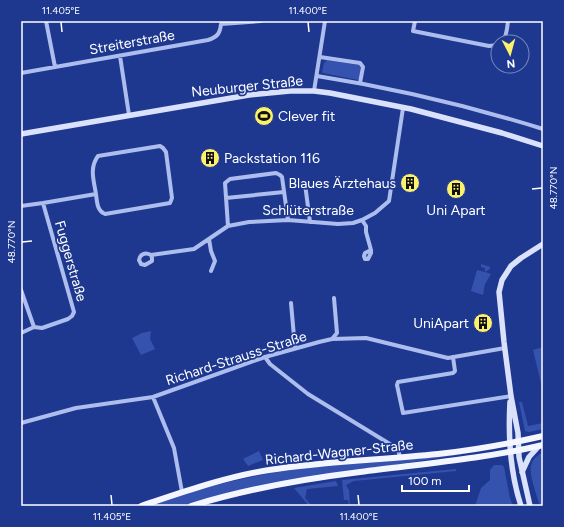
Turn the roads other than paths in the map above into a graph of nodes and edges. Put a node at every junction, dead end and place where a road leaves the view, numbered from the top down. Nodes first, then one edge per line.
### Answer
1 (46, 21) edge
2 (261, 21) edge
3 (325, 21) edge
4 (415, 21) edge
5 (508, 21) edge
6 (221, 23) edge
7 (507, 34) edge
8 (490, 46) edge
9 (120, 56) junction
10 (320, 57) junction
11 (55, 67) junction
12 (21, 73) edge
13 (317, 76) junction
14 (360, 83) junction
15 (314, 91) junction
16 (403, 108) junction
17 (129, 115) junction
18 (543, 129) edge
19 (21, 134) edge
20 (543, 146) edge
21 (305, 184) dead end
22 (284, 192) junction
23 (96, 194) junction
24 (226, 198) junction
25 (43, 203) junction
26 (21, 206) edge
27 (288, 220) junction
28 (362, 220) junction
29 (310, 222) junction
30 (228, 226) junction
31 (209, 239) junction
32 (543, 244) edge
33 (371, 250) dead end
34 (151, 255) dead end
35 (211, 271) dead end
36 (21, 290) edge
37 (334, 298) dead end
38 (291, 302) dead end
39 (34, 327) junction
40 (21, 333) edge
41 (332, 340) junction
42 (295, 348) junction
43 (505, 348) junction
44 (265, 357) junction
45 (453, 357) junction
46 (511, 396) junction
47 (153, 397) junction
48 (21, 423) edge
49 (543, 436) edge
50 (518, 442) junction
51 (510, 443) junction
52 (541, 446) edge
53 (519, 450) junction
54 (510, 451) junction
55 (400, 457) junction
56 (522, 473) junction
57 (182, 492) junction
58 (141, 506) edge
59 (190, 506) edge
60 (521, 506) edge
61 (530, 506) edge

1 - 11 street
2 - 6 street, Streiterstraße
3 - 10 street
4 - 8 street
5 - 7 street
6 - 9 street, Streiterstraße
9 - 11 street, Streiterstraße
9 - 17 street
10 - 13 street
10 - 14 street
11 - 12 street, Streiterstraße
13 - 14 street, Neuburger Straße
13 - 15 street
14 - 18 street, Neuburger Straße
15 - 16 main road, Neuburger Straße
15 - 17 main road, Neuburger Straße
16 - 20 main road, Neuburger Straße
16 - 28 street, Schlüterstraße
17 - 19 main road, Neuburger Straße
21 - 29 street
22 - 24 street
22 - 24 street
22 - 27 street
23 - 23 street
23 - 25 street
24 - 30 street
25 - 26 street
25 - 39 street, Fuggerstraße
27 - 29 street, Schlüterstraße
27 - 30 street, Schlüterstraße
28 - 29 street, Schlüterstraße
28 - 33 street, Schlüterstraße
30 - 31 street, Schlüterstraße
31 - 34 street, Schlüterstraße
31 - 35 street
32 - 43 main road
36 - 39 street
37 - 41 street
38 - 42 street
39 - 40 street, Fuggerstraße
41 - 42 street, Richard-Strauss-Straße
41 - 45 street, Richard-Strauss-Straße
42 - 44 street, Richard-Strauss-Straße
43 - 45 street, Richard-Strauss-Straße
43 - 46 main road
44 - 47 street, Richard-Strauss-Straße
44 - 55 street
45 - 46 street
46 - 50 main road
46 - 51 main road
47 - 48 street, Richard-Strauss-Straße
47 - 57 street
49 - 50 main road, Richard-Wagner-Straße
50 - 51 main road, Richard-Wagner-Straße
50 - 53 main road
51 - 54 main road
51 - 55 main road, Richard-Wagner-Straße
52 - 53 main road, Richard-Wagner-Straße
52 - 56 main road
53 - 54 main road, Richard-Wagner-Straße
53 - 56 main road
54 - 59 main road, Richard-Wagner-Straße
54 - 60 main road
55 - 57 main road, Richard-Wagner-Straße
56 - 61 main road
57 - 58 main road, Richard-Wagner-Straße

